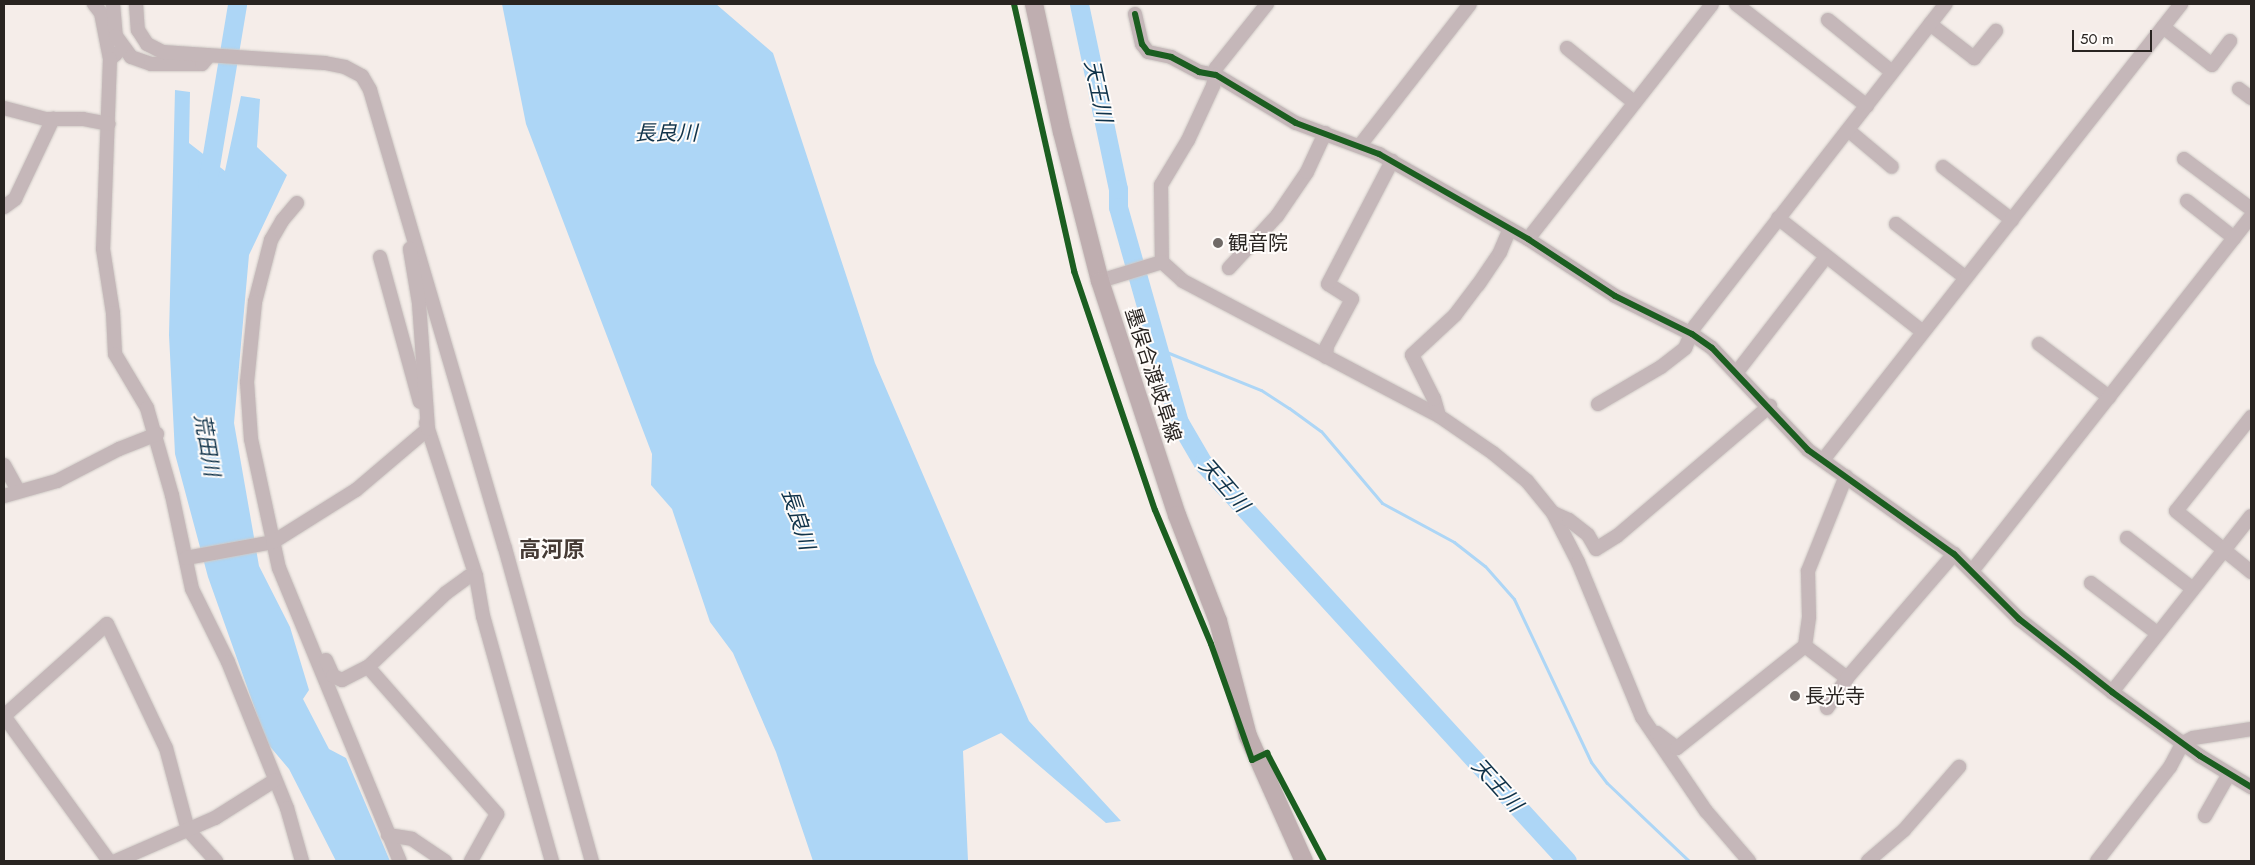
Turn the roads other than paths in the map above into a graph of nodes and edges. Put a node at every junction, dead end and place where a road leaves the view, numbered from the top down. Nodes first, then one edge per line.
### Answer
1 (94, 4) edge
2 (113, 4) edge
3 (136, 4) edge
4 (1034, 4) edge
5 (1267, 4) edge
6 (1470, 4) edge
7 (1712, 4) edge
8 (1736, 4) edge
9 (1946, 4) edge
10 (2180, 4) edge
11 (1136, 14) dead end
12 (1828, 20) dead end
13 (1930, 24) junction
14 (2162, 27) junction
15 (1996, 31) dead end
16 (2230, 41) dead end
17 (1567, 48) dead end
18 (123, 49) junction
19 (208, 56) junction
20 (110, 59) junction
21 (1892, 72) junction
22 (1216, 75) junction
23 (2239, 89) dead end
24 (2251, 98) edge
25 (1635, 103) junction
26 (1867, 106) junction
27 (4, 108) edge
28 (53, 119) junction
29 (108, 124) junction
30 (1848, 130) junction
31 (1325, 133) junction
32 (1360, 144) junction
33 (2184, 159) dead end
34 (1392, 161) junction
35 (1892, 166) dead end
36 (1943, 167) dead end
37 (2187, 201) dead end
38 (297, 203) dead end
39 (4, 206) edge
40 (2251, 209) edge
41 (2251, 216) edge
42 (1778, 218) junction
43 (2012, 220) junction
44 (410, 224) junction
45 (1896, 224) dead end
46 (1510, 229) junction
47 (2234, 238) junction
48 (1528, 239) junction
49 (380, 257) dead end
50 (1826, 257) junction
51 (1158, 264) junction
52 (1229, 268) dead end
53 (1966, 278) junction
54 (1100, 281) junction
55 (1923, 332) junction
56 (1692, 334) junction
57 (2040, 344) dead end
58 (1326, 357) junction
59 (1737, 372) junction
60 (2108, 397) junction
61 (1598, 404) dead end
62 (1770, 406) junction
63 (1439, 416) junction
64 (2251, 416) edge
65 (428, 429) junction
66 (157, 434) junction
67 (1823, 460) junction
68 (4, 465) edge
69 (1846, 476) junction
70 (18, 490) junction
71 (4, 496) edge
72 (1553, 513) junction
73 (2251, 516) edge
74 (2128, 538) dead end
75 (270, 543) junction
76 (2225, 550) junction
77 (1954, 554) junction
78 (189, 557) junction
79 (1972, 571) junction
80 (2251, 572) edge
81 (476, 576) junction
82 (2091, 584) dead end
83 (2192, 589) junction
84 (289, 594) junction
85 (2157, 633) junction
86 (1805, 646) junction
87 (368, 667) junction
88 (1847, 678) junction
89 (2112, 692) junction
90 (1826, 708) dead end
91 (4, 716) edge
92 (1650, 728) junction
93 (2251, 729) edge
94 (2183, 743) junction
95 (1959, 767) dead end
96 (2229, 774) junction
97 (275, 780) junction
98 (2251, 787) edge
99 (2205, 816) dead end
100 (188, 830) junction
101 (388, 834) junction
102 (109, 861) edge
103 (116, 861) edge
104 (216, 861) edge
105 (302, 861) edge
106 (400, 861) edge
107 (445, 861) edge
108 (471, 861) edge
109 (552, 861) edge
110 (592, 861) edge
111 (1304, 861) edge
112 (1749, 861) edge
113 (1868, 861) edge
114 (2098, 861) edge

1 - 20 street
2 - 18 street
3 - 19 street
4 - 54 main road, 墨俣合渡岐阜線
5 - 22 street
6 - 32 street
7 - 25 street
8 - 26 street
9 - 13 street
10 - 14 street
11 - 22 street
12 - 21 street
13 - 15 street
13 - 21 street
14 - 16 street
14 - 43 street
17 - 25 street
18 - 19 street
18 - 20 street
19 - 44 street
20 - 29 street
21 - 26 street
22 - 31 street
22 - 51 street
23 - 24 street
25 - 48 street
26 - 30 street
27 - 28 street
28 - 29 street
28 - 39 street
29 - 66 street
30 - 35 street
30 - 42 street
31 - 32 street
31 - 52 street
32 - 34 street
33 - 40 street
34 - 46 street
34 - 58 street
36 - 43 street
37 - 47 street
38 - 75 street
41 - 47 street
42 - 50 street
42 - 56 street
43 - 53 street
44 - 65 street
44 - 110 street
45 - 53 street
46 - 48 street
46 - 63 street
47 - 60 street
48 - 56 street
49 - 65 street
50 - 55 street
50 - 59 street
51 - 54 street
51 - 58 street
53 - 55 street
54 - 111 main road, 墨俣合渡岐阜線
55 - 67 street
56 - 59 street
56 - 61 street
57 - 60 street
58 - 63 street
59 - 62 street
60 - 79 street
62 - 67 street
62 - 72 street
63 - 72 street
64 - 76 street
65 - 75 street
65 - 81 street
66 - 70 street
66 - 78 street
67 - 69 street
68 - 70 street
69 - 77 street
69 - 86 street
70 - 71 street
72 - 92 street
73 - 76 street
74 - 83 street
75 - 78 street
75 - 84 street
76 - 80 street
76 - 83 street
77 - 79 street
77 - 88 street
78 - 97 street
79 - 89 street
81 - 87 street
81 - 109 street
82 - 85 street
83 - 85 street
84 - 87 street
84 - 101 street
85 - 89 street
86 - 88 street
86 - 92 street
87 - 108 street
88 - 90 street
89 - 94 street
91 - 100 street
91 - 102 street
92 - 112 street
93 - 94 street
94 - 96 street
94 - 114 street
95 - 113 street
96 - 98 street
96 - 99 street
97 - 100 street
97 - 105 street
100 - 103 street
100 - 104 street
101 - 106 street
101 - 107 street

